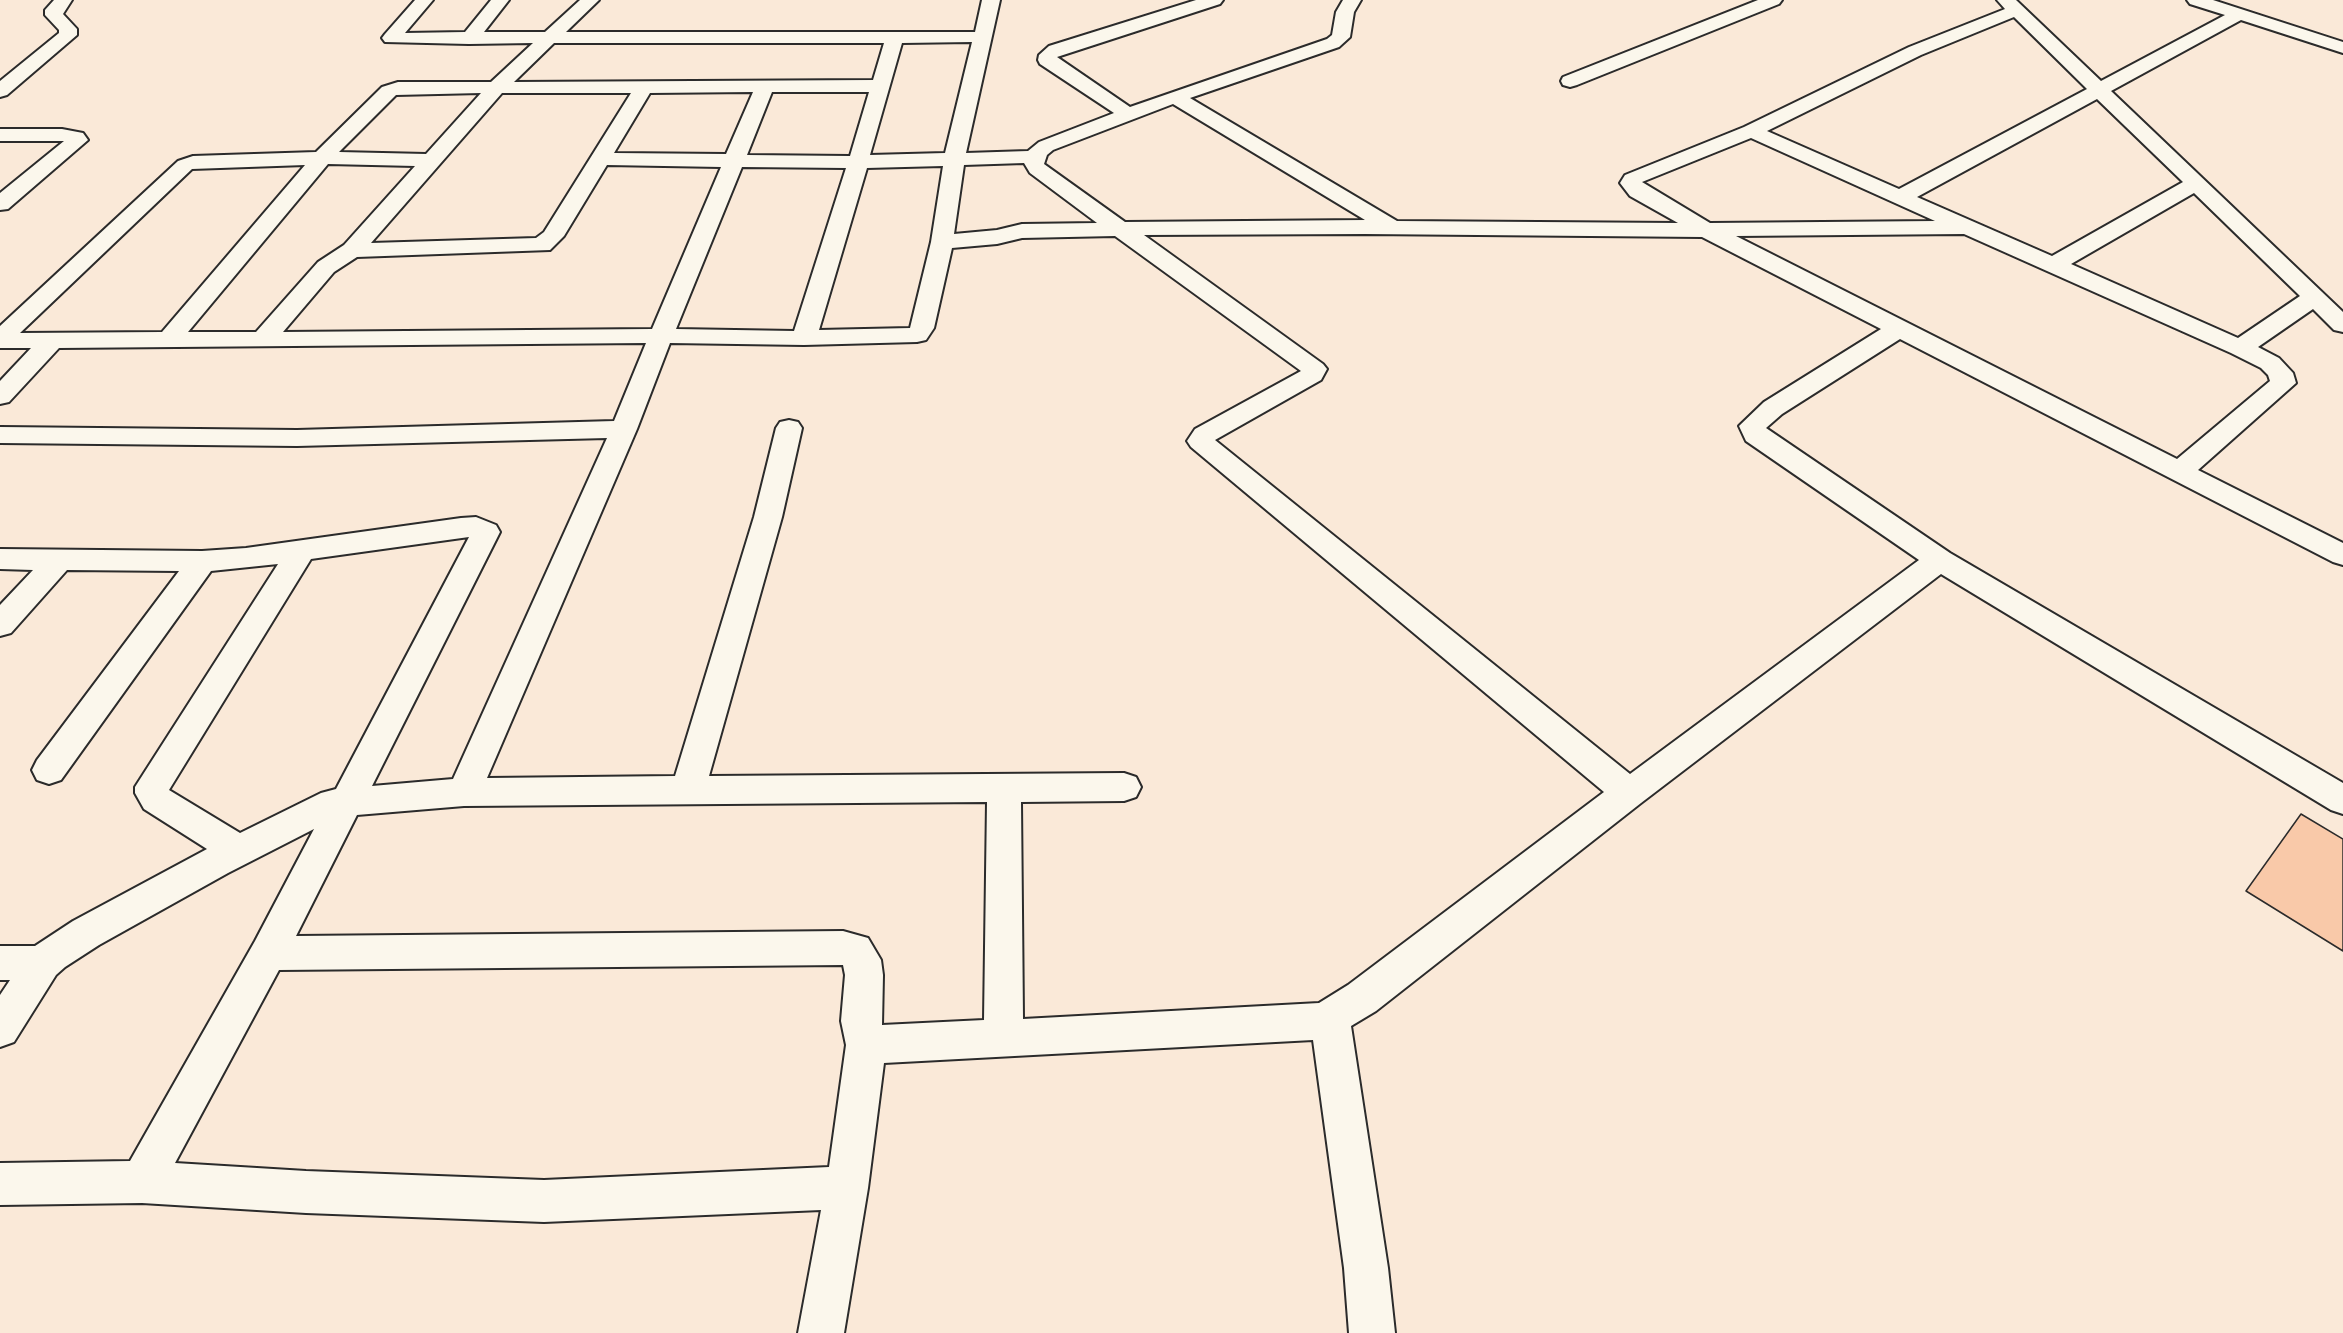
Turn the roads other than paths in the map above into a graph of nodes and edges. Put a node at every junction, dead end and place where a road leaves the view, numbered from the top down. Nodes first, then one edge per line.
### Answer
1 (63, 0) edge
2 (424, 0) edge
3 (500, 0) edge
4 (590, 0) edge
5 (991, 0) edge
6 (1214, 0) edge
7 (1352, 0) edge
8 (1773, 0) edge
9 (2196, 0) edge
10 (2011, 5) edge
11 (2240, 14) junction
12 (984, 37) junction
13 (469, 39) junction
14 (550, 39) junction
15 (894, 39) junction
16 (2343, 48) edge
17 (1570, 81) dead end
18 (765, 86) junction
19 (879, 86) junction
20 (644, 87) junction
21 (496, 88) junction
22 (2099, 90) junction
23 (0, 91) edge
24 (1174, 97) junction
25 (1128, 114) junction
26 (1751, 131) junction
27 (0, 135) edge
28 (1035, 157) junction
29 (322, 158) junction
30 (600, 159) junction
31 (434, 160) junction
32 (954, 160) junction
33 (733, 162) junction
34 (858, 162) junction
35 (2195, 184) junction
36 (1900, 197) junction
37 (0, 204) edge
38 (1392, 227) junction
39 (1966, 227) junction
40 (1121, 229) junction
41 (1706, 230) junction
42 (942, 242) junction
43 (352, 250) junction
44 (2053, 266) junction
45 (2313, 297) junction
46 (2343, 325) edge
47 (1900, 328) junction
48 (661, 336) junction
49 (264, 338) junction
50 (169, 339) junction
51 (804, 339) junction
52 (0, 340) edge
53 (52, 341) junction
54 (2240, 348) junction
55 (0, 396) edge
56 (789, 428) dead end
57 (624, 429) junction
58 (0, 435) edge
59 (2180, 471) junction
60 (301, 551) junction
61 (2343, 555) edge
62 (61, 558) junction
63 (0, 560) edge
64 (1940, 560) junction
65 (202, 561) junction
66 (0, 626) edge
67 (48, 770) dead end
68 (1124, 787) dead end
69 (1004, 788) junction
70 (688, 790) junction
71 (464, 792) junction
72 (1629, 793) junction
73 (2343, 800) edge
74 (345, 801) junction
75 (239, 850) junction
76 (268, 953) junction
77 (0, 963) edge
78 (43, 963) junction
79 (1330, 1018) junction
80 (0, 1029) edge
81 (1003, 1039) junction
82 (866, 1045) junction
83 (142, 1182) junction
84 (0, 1184) edge
85 (847, 1188) junction
86 (821, 1333) edge
87 (1372, 1333) edge

1 - 23 street
2 - 13 street
3 - 13 street
4 - 14 street
5 - 12 street
6 - 25 street
7 - 24 street
8 - 17 street
9 - 11 street
10 - 22 street
10 - 26 street
11 - 16 street
11 - 22 street
12 - 15 street
12 - 32 street
13 - 14 street
14 - 15 street
14 - 21 street
15 - 19 street
18 - 19 street
18 - 20 street
18 - 33 street
19 - 34 street
20 - 21 street
20 - 30 street
21 - 29 street
21 - 31 street
22 - 35 street
22 - 36 street
24 - 25 street
24 - 38 street
25 - 28 street
26 - 36 street
26 - 41 street
27 - 37 street
28 - 32 street
28 - 40 street
29 - 31 street
29 - 50 street
29 - 52 street
30 - 33 street
30 - 43 street
31 - 43 street
32 - 34 street
32 - 42 street
33 - 34 street
33 - 48 street
34 - 51 street
35 - 44 street
35 - 45 street
36 - 39 street
38 - 40 street
38 - 41 street
39 - 41 street
39 - 44 street
40 - 42 street
40 - 72 street
41 - 47 street
42 - 51 street
43 - 49 street
44 - 54 street
45 - 46 street
45 - 54 street
47 - 59 street
47 - 64 street
48 - 49 street
48 - 51 street
48 - 57 street
49 - 50 street
50 - 53 street
52 - 53 street
53 - 55 street
54 - 59 street
56 - 70 street
57 - 58 street
57 - 71 street
59 - 61 street
60 - 65 street
60 - 74 street
60 - 75 street
62 - 63 street
62 - 65 street
62 - 66 street
64 - 72 street
64 - 73 street
65 - 67 street
68 - 69 street
69 - 70 street
69 - 81 street
70 - 71 street
71 - 74 street
72 - 79 street
74 - 75 street
74 - 76 street
75 - 78 street
76 - 82 street
76 - 83 street
77 - 78 street
78 - 80 street
79 - 81 street
79 - 87 street
81 - 82 street
82 - 85 street
83 - 84 street
83 - 85 street
85 - 86 street

